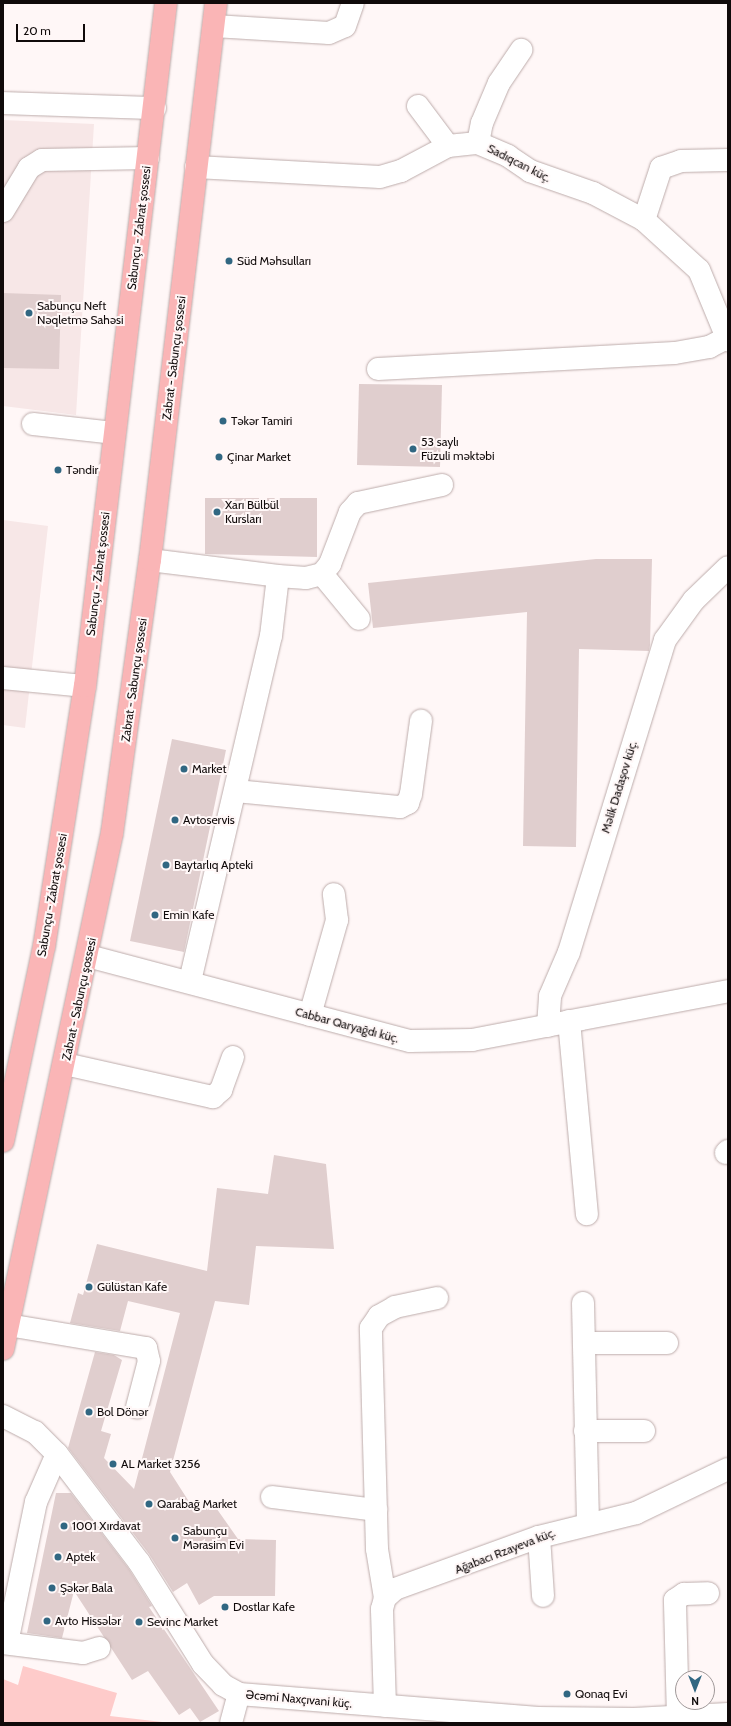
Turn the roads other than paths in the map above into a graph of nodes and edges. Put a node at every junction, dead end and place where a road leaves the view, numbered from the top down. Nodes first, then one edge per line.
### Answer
1 (166, 3) edge
2 (216, 3) edge
3 (352, 3) edge
4 (214, 26) junction
5 (521, 50) dead end
6 (3, 103) edge
7 (418, 106) dead end
8 (155, 108) junction
9 (478, 143) junction
10 (448, 146) junction
11 (148, 158) junction
12 (728, 160) edge
13 (196, 167) junction
14 (3, 211) edge
15 (644, 220) junction
16 (728, 339) edge
17 (378, 369) dead end
18 (33, 424) dead end
19 (114, 433) junction
20 (442, 485) dead end
21 (150, 560) junction
22 (728, 567) edge
23 (322, 574) junction
24 (278, 576) junction
25 (359, 619) dead end
26 (3, 678) edge
27 (84, 686) junction
28 (420, 721) dead end
29 (236, 791) junction
30 (334, 894) dead end
31 (88, 956) junction
32 (190, 981) junction
33 (728, 991) edge
34 (310, 1015) junction
35 (569, 1021) junction
36 (548, 1026) junction
37 (233, 1057) dead end
38 (65, 1064) junction
39 (3, 1141) edge
40 (587, 1214) dead end
41 (437, 1298) dead end
42 (583, 1303) dead end
43 (8, 1325) junction
44 (584, 1343) junction
45 (667, 1343) dead end
46 (3, 1349) edge
47 (137, 1407) dead end
48 (3, 1416) edge
49 (585, 1431) junction
50 (644, 1431) dead end
51 (57, 1454) junction
52 (728, 1469) edge
53 (272, 1497) dead end
54 (376, 1510) junction
55 (588, 1524) junction
56 (539, 1537) junction
57 (708, 1593) dead end
58 (543, 1596) dead end
59 (385, 1598) junction
60 (5, 1643) edge
61 (99, 1648) dead end
62 (239, 1694) junction
63 (386, 1706) junction
64 (728, 1714) edge
65 (678, 1718) junction
66 (538, 1720) edge
67 (231, 1723) edge

1 - 8 main road, Sabunçu - Zabrat şossesi
2 - 4 main road, Zabrat - Sabunçu şossesi
3 - 4 street
4 - 13 main road, Zabrat - Sabunçu şossesi
5 - 9 street
6 - 8 street
7 - 10 street
8 - 11 main road, Sabunçu - Zabrat şossesi
9 - 10 street, Sadıqcan küç.
9 - 15 street, Sadıqcan küç.
10 - 13 street, Sadıqcan küç.
11 - 14 street
11 - 19 main road, Sabunçu - Zabrat şossesi
12 - 15 street
13 - 21 main road, Zabrat - Sabunçu şossesi
15 - 16 street, Sadıqcan küç.
16 - 17 street
18 - 19 street
19 - 27 main road, Sabunçu - Zabrat şossesi
20 - 23 street
21 - 24 street
21 - 31 main road, Zabrat - Sabunçu şossesi
22 - 36 street, Məlik Dadaşov küç.
23 - 24 street
23 - 25 street
24 - 29 street
26 - 27 street
27 - 39 main road, Sabunçu - Zabrat şossesi
28 - 29 street
29 - 32 street
30 - 34 street
31 - 32 street, Cabbar Qaryağdı küç.
31 - 38 main road, Zabrat - Sabunçu şossesi
32 - 34 street, Cabbar Qaryağdı küç.
33 - 35 street, Cabbar Qaryağdı küç.
34 - 36 street, Cabbar Qaryağdı küç.
35 - 36 street, Cabbar Qaryağdı küç.
35 - 40 street
37 - 38 street
38 - 43 main road, Zabrat - Sabunçu şossesi
41 - 54 street
42 - 44 street
43 - 46 main road, Zabrat - Sabunçu şossesi
43 - 47 street
44 - 45 street
44 - 49 street
48 - 51 street, Əcəmi Naxçıvani küç.
49 - 50 street
49 - 55 street
51 - 60 street
51 - 62 street, Əcəmi Naxçıvani küç.
52 - 55 street, Ağabacı Rzayeva küç.
53 - 54 street
54 - 59 street
55 - 56 street, Ağabacı Rzayeva küç.
56 - 58 street
56 - 59 street, Ağabacı Rzayeva küç.
57 - 65 street
59 - 63 street
60 - 61 street
62 - 63 street, Əcəmi Naxçıvani küç.
62 - 67 street
63 - 66 street, Əcəmi Naxçıvani küç.
64 - 65 street, Əcəmi Naxçıvani küç.
65 - 66 street, Əcəmi Naxçıvani küç.

